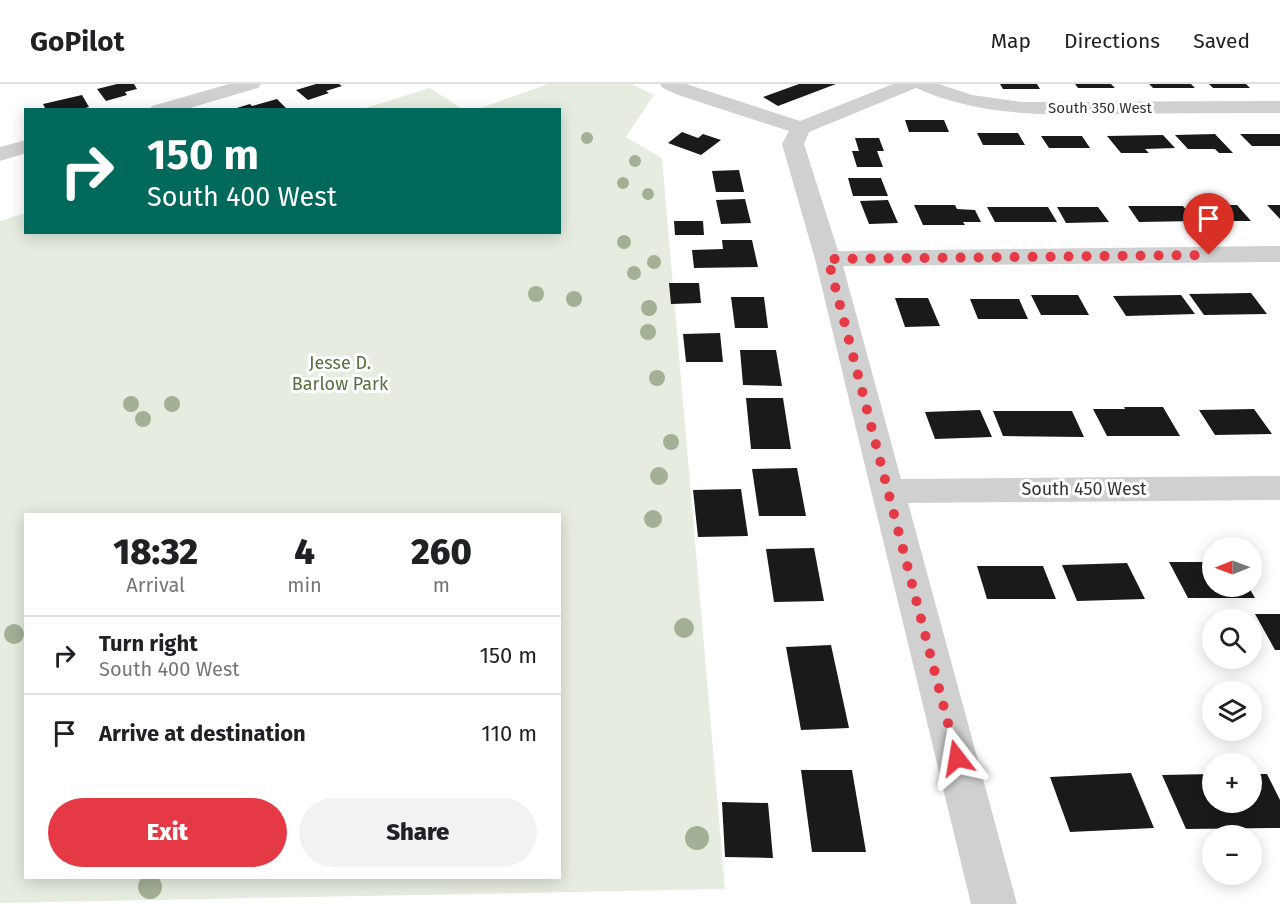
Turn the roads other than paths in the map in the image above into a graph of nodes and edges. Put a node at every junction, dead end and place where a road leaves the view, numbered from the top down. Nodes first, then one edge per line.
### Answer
1 (251, 84) edge
2 (670, 84) edge
3 (910, 84) edge
4 (923, 84) edge
5 (1280, 107) edge
6 (166, 108) edge
7 (801, 128) junction
8 (1280, 254) edge
9 (828, 259) junction
10 (1280, 488) edge
11 (888, 491) junction
12 (994, 904) edge

1 - 6 street
2 - 7 street
3 - 7 street
4 - 5 street, South 350 West
7 - 9 street
8 - 9 street
9 - 11 street
10 - 11 street, South 450 West
11 - 12 street

